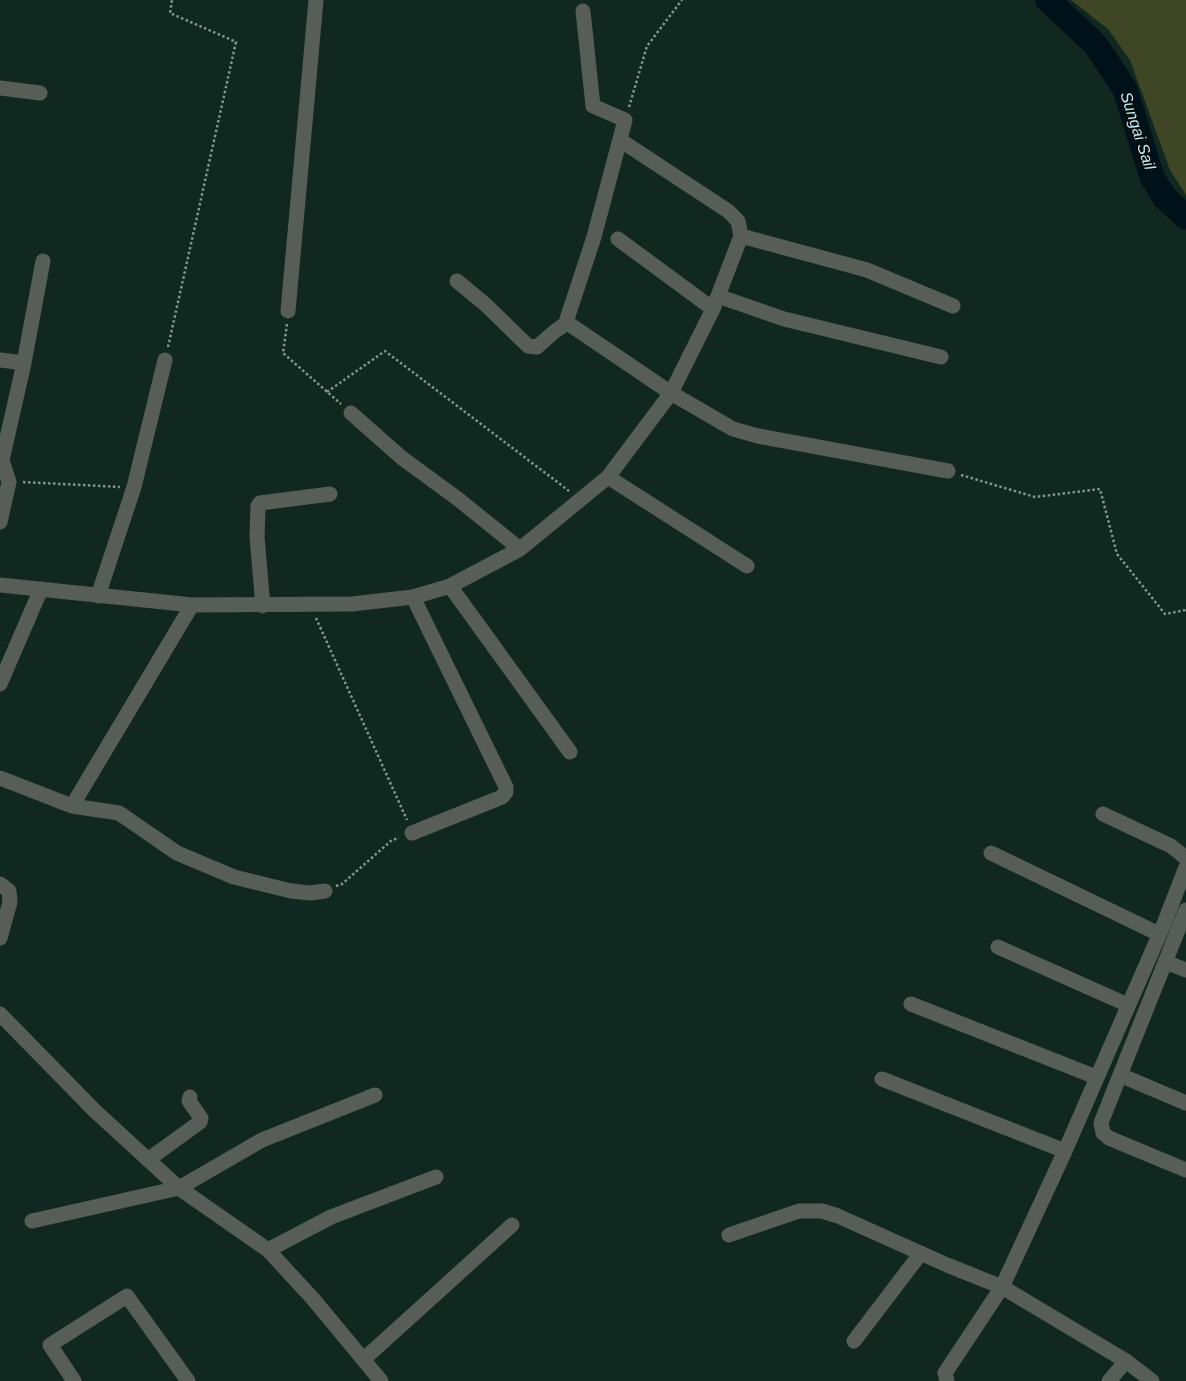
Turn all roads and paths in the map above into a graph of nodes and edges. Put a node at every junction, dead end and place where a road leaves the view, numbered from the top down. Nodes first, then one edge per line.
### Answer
1 (172, 0) edge
2 (316, 0) edge
3 (682, 0) edge
4 (583, 11) dead end
5 (0, 88) edge
6 (40, 93) dead end
7 (625, 120) junction
8 (620, 140) junction
9 (741, 236) junction
10 (618, 239) dead end
11 (43, 261) dead end
12 (457, 281) dead end
13 (716, 302) junction
14 (953, 306) dead end
15 (288, 311) joint
16 (568, 322) junction
17 (941, 357) dead end
18 (0, 360) edge
19 (166, 360) joint
20 (24, 363) junction
21 (327, 392) junction
22 (671, 393) junction
23 (351, 413) joint
24 (948, 471) joint
25 (608, 476) junction
26 (9, 482) junction
27 (134, 487) junction
28 (330, 494) dead end
29 (580, 499) junction
30 (0, 522) edge
31 (520, 549) junction
32 (746, 566) dead end
33 (0, 585) edge
34 (450, 586) junction
35 (42, 589) junction
36 (98, 596) junction
37 (413, 597) junction
38 (192, 605) junction
39 (310, 605) junction
40 (263, 606) junction
41 (1186, 610) edge
42 (0, 684) edge
43 (570, 752) dead end
44 (0, 778) edge
45 (72, 806) junction
46 (1103, 814) dead end
47 (412, 833) junction
48 (991, 854) dead end
49 (1186, 858) edge
50 (1186, 867) edge
51 (0, 884) edge
52 (325, 891) joint
53 (1186, 910) edge
54 (1159, 934) junction
55 (0, 938) edge
56 (998, 947) dead end
57 (1165, 962) junction
58 (1186, 970) edge
59 (911, 1004) dead end
60 (1128, 1005) junction
61 (0, 1014) edge
62 (1120, 1075) junction
63 (1096, 1077) junction
64 (882, 1079) dead end
65 (375, 1095) dead end
66 (190, 1097) dead end
67 (1186, 1103) edge
68 (1065, 1151) junction
69 (149, 1159) junction
70 (1186, 1170) edge
71 (436, 1177) dead end
72 (179, 1188) junction
73 (32, 1221) dead end
74 (512, 1225) dead end
75 (729, 1235) dead end
76 (268, 1250) junction
77 (922, 1253) junction
78 (1002, 1287) junction
79 (854, 1341) dead end
80 (364, 1359) junction
81 (1126, 1361) junction
82 (74, 1381) edge
83 (188, 1381) edge
84 (381, 1381) edge
85 (946, 1381) edge
86 (1109, 1381) edge
87 (1152, 1381) edge

1 - 19 path
2 - 15 street
3 - 7 path
4 - 7 street
5 - 6 street
7 - 8 street
8 - 9 street
8 - 16 street
9 - 13 street
9 - 14 street
10 - 13 street
11 - 20 street
12 - 16 street
13 - 17 street
13 - 22 street
15 - 21 path
16 - 22 street
18 - 20 street
19 - 27 street
20 - 26 street
21 - 23 path
21 - 29 path
22 - 24 street
22 - 25 street
23 - 31 street
24 - 41 path
25 - 29 street
25 - 32 street
26 - 27 path
26 - 30 street
27 - 36 street
28 - 40 street
29 - 31 street
31 - 34 street
33 - 35 street
34 - 37 street
34 - 43 street
35 - 36 street
35 - 42 street
36 - 38 street
37 - 39 street
37 - 47 street
38 - 40 street
38 - 45 street
39 - 40 street
39 - 47 path
44 - 45 street
45 - 52 street
46 - 49 street
47 - 52 path
48 - 54 street
50 - 54 street
51 - 55 street
53 - 57 street
54 - 60 street
56 - 60 street
57 - 58 street
57 - 62 street
59 - 63 street
60 - 63 street
61 - 69 street
62 - 67 street
62 - 70 street
63 - 68 street
64 - 68 street
65 - 72 street
66 - 69 street
68 - 78 street
69 - 72 street
71 - 76 street
72 - 73 street
72 - 76 street
74 - 80 street
75 - 77 street
76 - 80 street
77 - 78 street
77 - 79 street
78 - 81 street
78 - 85 street
80 - 84 street
81 - 86 street
81 - 87 street
82 - 83 street

